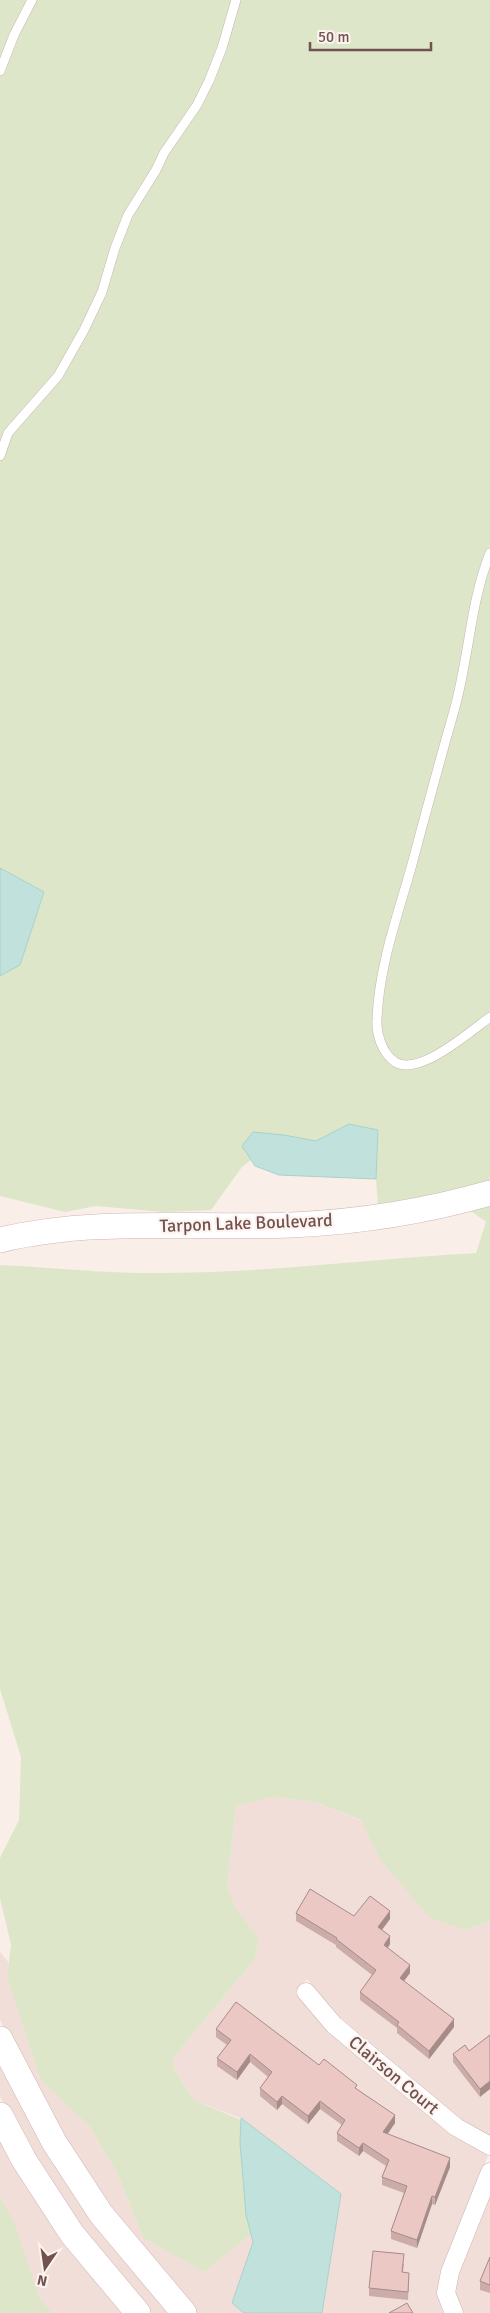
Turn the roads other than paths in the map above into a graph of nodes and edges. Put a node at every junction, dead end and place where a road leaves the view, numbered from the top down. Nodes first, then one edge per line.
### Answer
1 (32, 0) edge
2 (236, 0) edge
3 (0, 71) edge
4 (0, 456) edge
5 (490, 553) edge
6 (490, 1017) edge
7 (490, 1193) edge
8 (0, 1240) edge
9 (306, 1992) dead end
10 (0, 2039) edge
11 (0, 2115) edge
12 (490, 2146) edge
13 (490, 2172) edge
14 (138, 2313) edge
15 (184, 2313) edge
16 (454, 2313) edge

1 - 3 lane
2 - 4 lane
5 - 6 lane
7 - 8 street, Tarpon Lake Boulevard
9 - 12 street, Clairson Court
10 - 15 street
11 - 14 street
13 - 16 street

